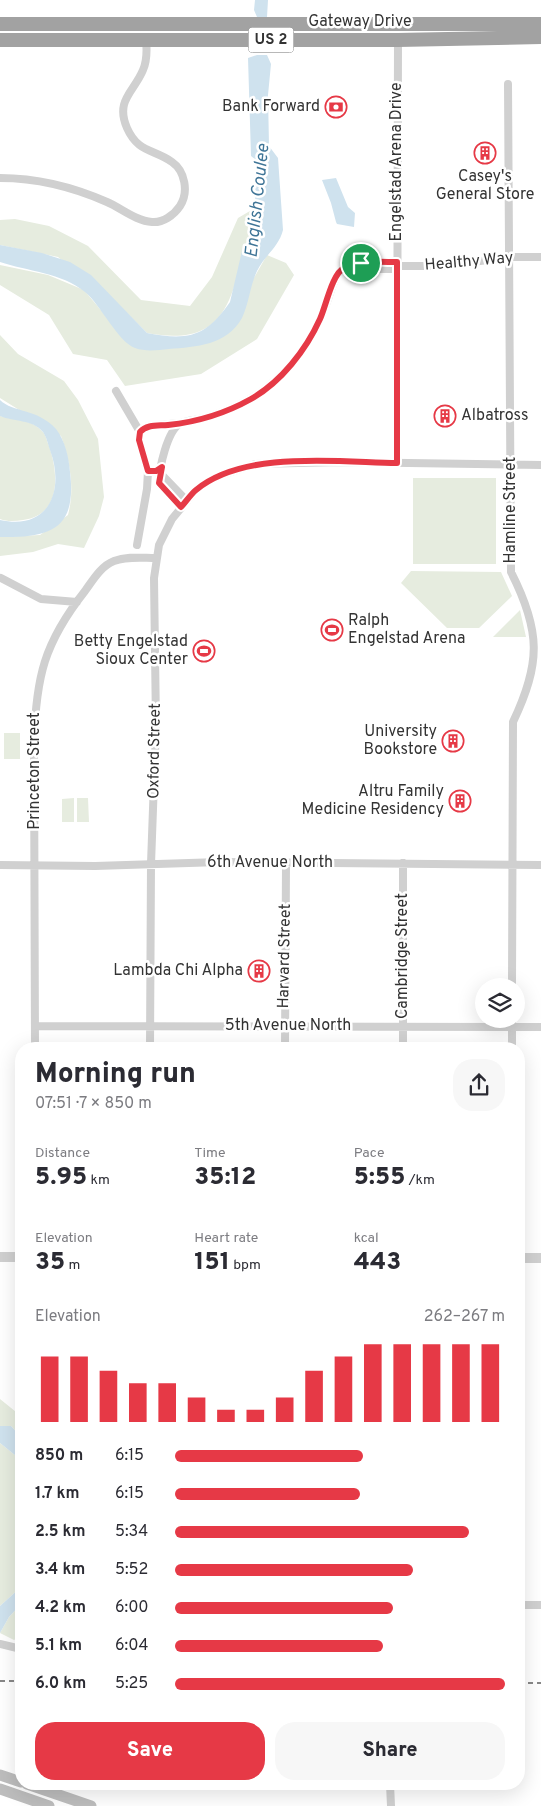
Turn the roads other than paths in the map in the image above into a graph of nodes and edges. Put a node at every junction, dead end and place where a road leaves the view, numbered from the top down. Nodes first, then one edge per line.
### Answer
1 (146, 23) junction
2 (0, 24) edge
3 (541, 24) edge
4 (399, 25) junction
5 (541, 37) edge
6 (0, 40) edge
7 (146, 40) junction
8 (398, 40) junction
9 (508, 84) dead end
10 (0, 178) edge
11 (509, 257) junction
12 (541, 257) edge
13 (397, 266) junction
14 (116, 391) dead end
15 (180, 423) junction
16 (140, 432) junction
17 (397, 463) junction
18 (511, 465) junction
19 (541, 465) edge
20 (162, 470) junction
21 (148, 471) junction
22 (184, 504) junction
23 (137, 545) dead end
24 (156, 558) junction
25 (1, 578) edge
26 (77, 602) junction
27 (286, 863) junction
28 (403, 863) junction
29 (0, 864) edge
30 (151, 864) junction
31 (512, 864) junction
32 (541, 865) edge
33 (34, 866) junction
34 (512, 978) edge
35 (475, 1024) edge
36 (525, 1024) edge
37 (35, 1026) junction
38 (284, 1026) junction
39 (541, 1026) edge
40 (149, 1027) junction
41 (403, 1027) junction
42 (512, 1028) edge
43 (34, 1042) edge
44 (150, 1042) edge
45 (285, 1042) edge
46 (403, 1042) edge
47 (512, 1042) edge
48 (0, 1257) edge
49 (15, 1257) edge
50 (525, 1258) edge
51 (541, 1258) edge
52 (525, 1605) edge
53 (541, 1605) edge
54 (0, 1775) edge
55 (15, 1780) edge
56 (0, 1789) edge
57 (44, 1790) edge
58 (390, 1790) edge
59 (49, 1806) edge
60 (91, 1806) edge
61 (391, 1806) edge

1 - 2 highway, Gateway Drive / US 2
1 - 4 highway, Gateway Drive / US 2
1 - 7 highway
3 - 4 highway, Gateway Drive / US 2
4 - 8 highway
5 - 8 highway, Gateway Drive / US 2
6 - 7 highway, Gateway Drive / US 2
7 - 8 highway, Gateway Drive / US 2
7 - 10 street
8 - 13 street, Engelstad Arena Drive
9 - 11 street, Hamline Street
11 - 12 street, Healthy Way
11 - 13 street, Healthy Way
11 - 18 street, Hamline Street
13 - 15 street, Healthy Way
13 - 17 street, Engelstad Arena Drive
14 - 16 street
15 - 16 street
15 - 20 street
16 - 21 street
17 - 18 street, Oxford Street
17 - 22 street, Oxford Street
18 - 19 street, Oxford Street
18 - 31 street, Hamline Street
20 - 21 street
20 - 22 street
21 - 23 street
22 - 24 street, Oxford Street
24 - 26 street, Princeton Street
24 - 30 street, Oxford Street
25 - 26 street
26 - 33 street, Princeton Street
27 - 28 street, 6th Avenue North
27 - 30 street, 6th Avenue North
27 - 38 street, Harvard Street
28 - 31 street, 6th Avenue North
28 - 41 street, Cambridge Street
29 - 33 street, 6th Avenue North
30 - 33 street, 6th Avenue North
30 - 40 street, Oxford Street
31 - 32 street, 6th Avenue North
31 - 34 street, Hamline Street
33 - 37 street, Princeton Street
35 - 41 street, 5th Avenue North
36 - 39 street, 5th Avenue North
37 - 40 street, 5th Avenue North
37 - 43 street, Princeton Street
38 - 40 street, 5th Avenue North
38 - 41 street, 5th Avenue North
38 - 45 street, Harvard Street
40 - 44 street, Oxford Street
41 - 46 street, Cambridge Street
42 - 47 street
48 - 49 street
50 - 51 street
52 - 53 street
54 - 55 main road
56 - 59 main road
57 - 60 main road
58 - 61 street

